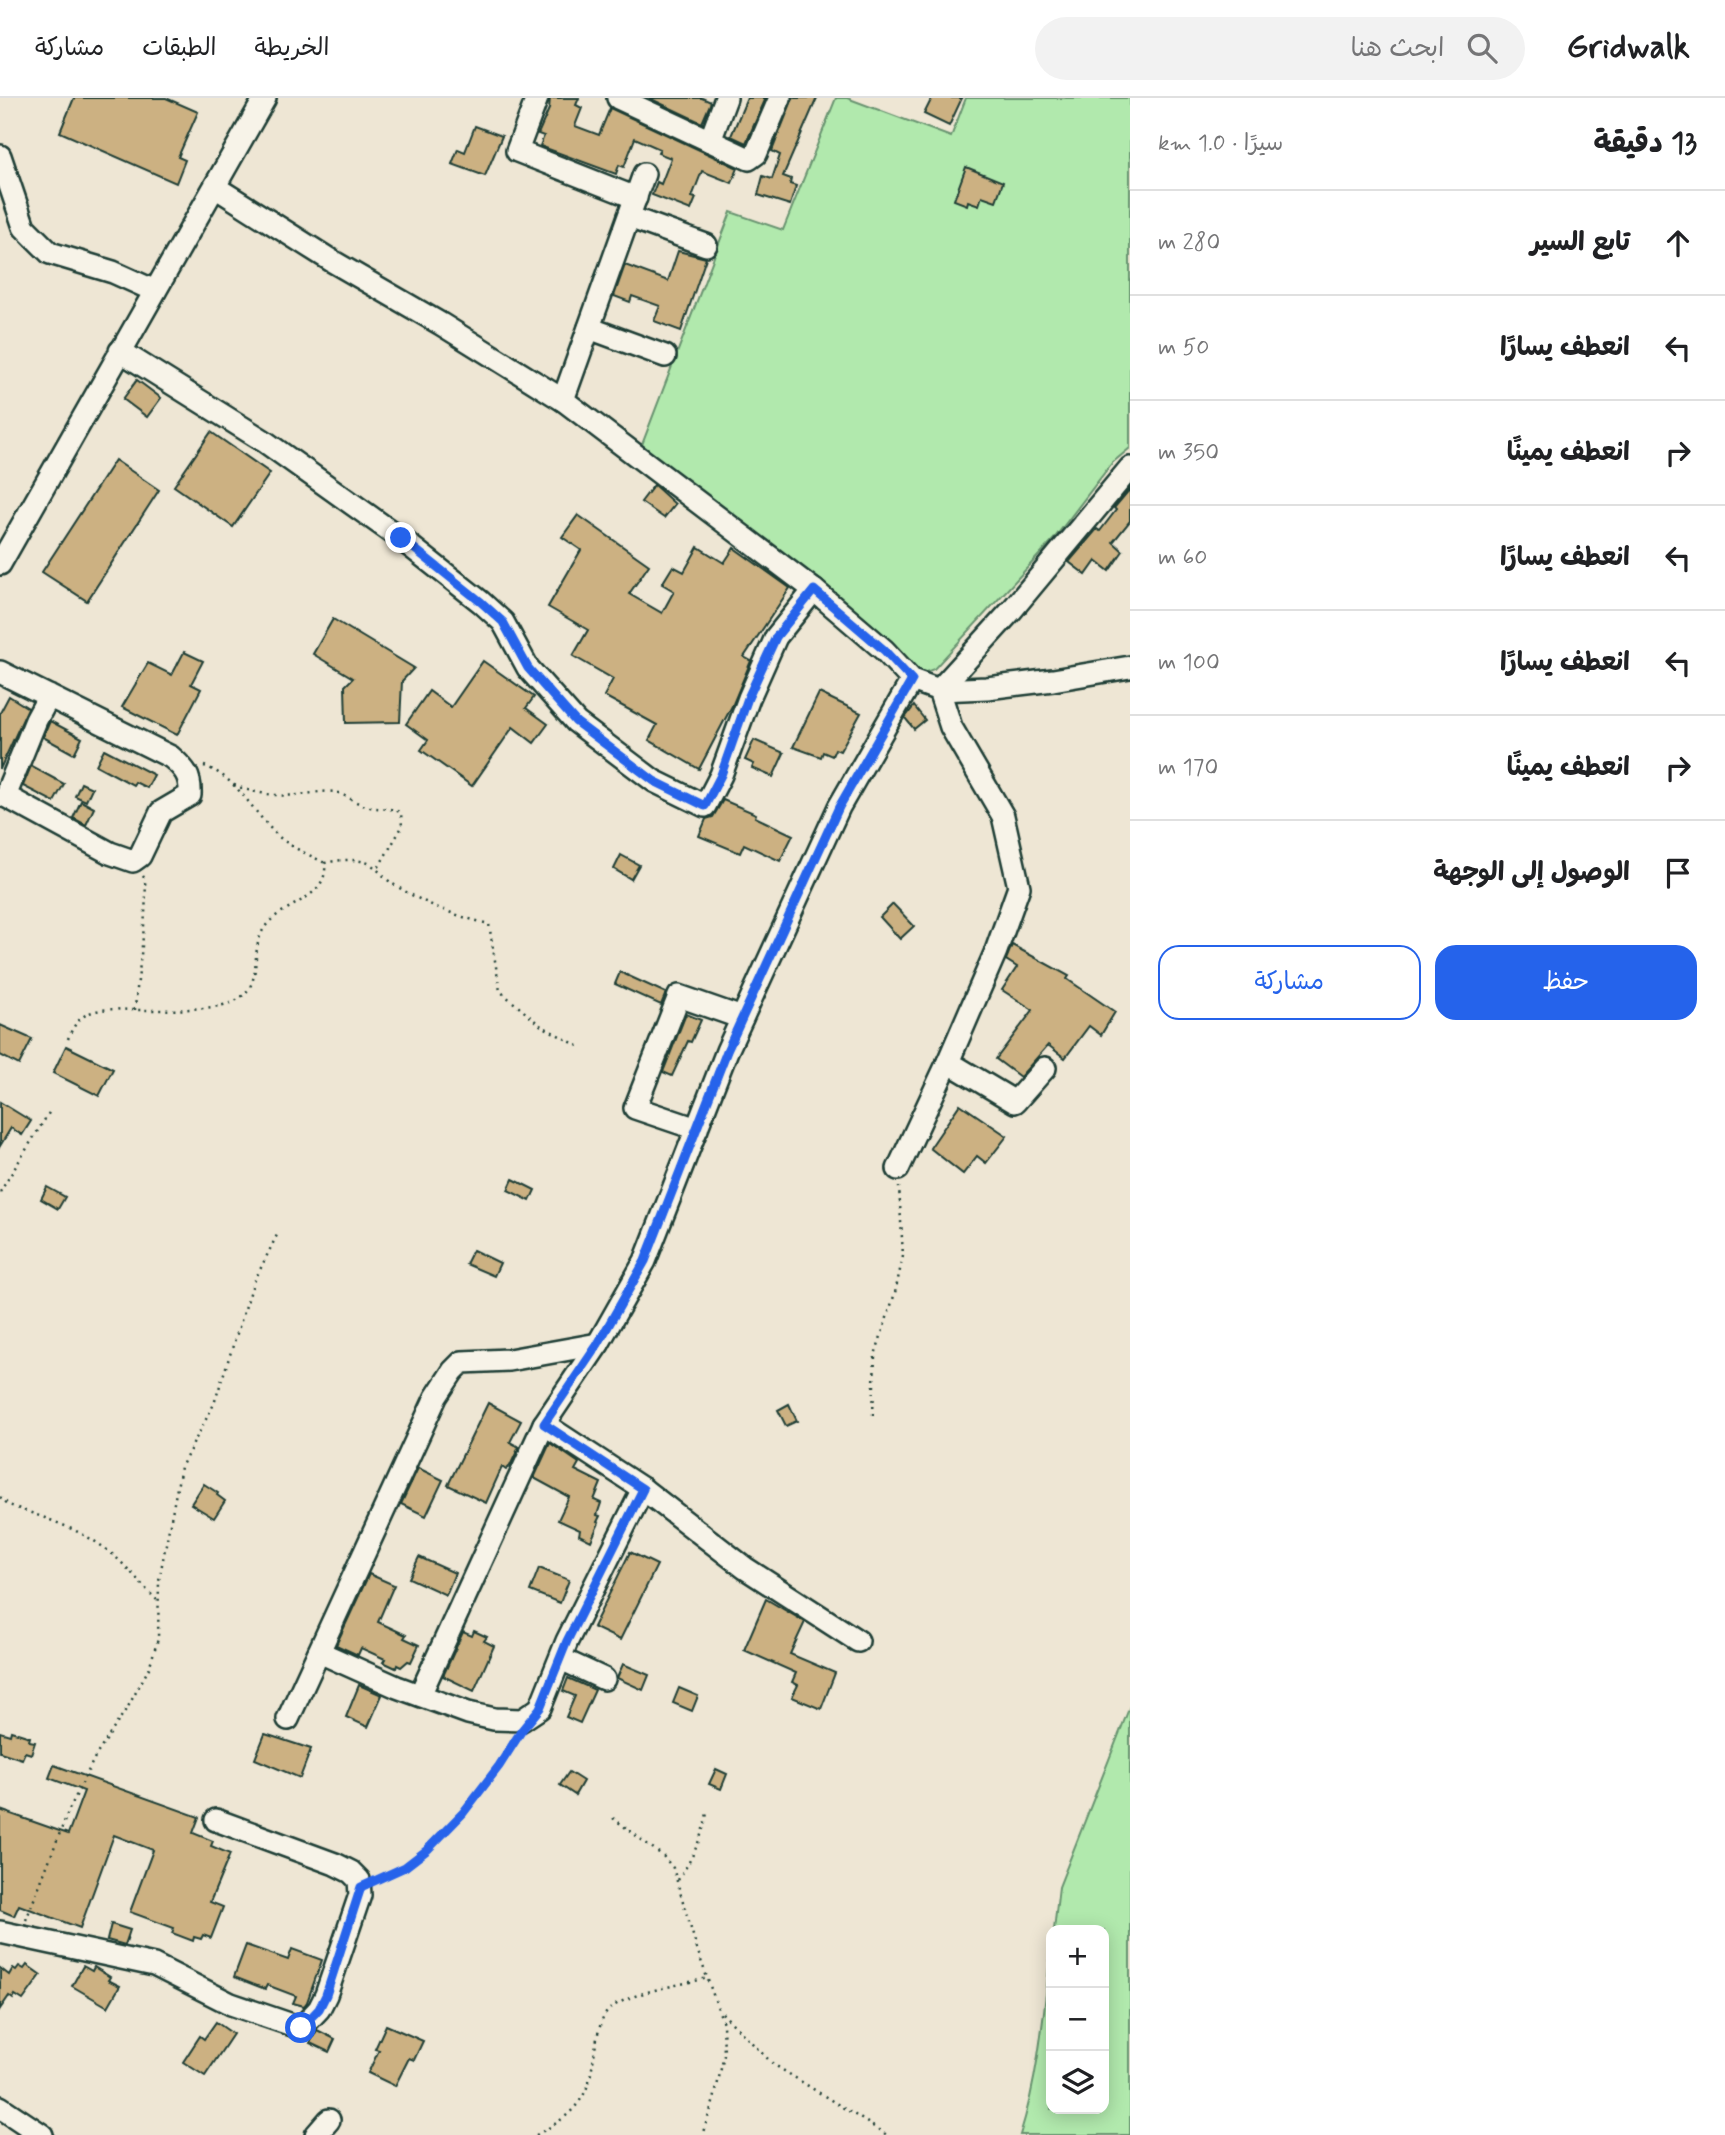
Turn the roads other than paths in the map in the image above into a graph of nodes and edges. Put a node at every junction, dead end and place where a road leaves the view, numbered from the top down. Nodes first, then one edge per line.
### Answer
1 (265, 98) edge
2 (537, 98) edge
3 (618, 98) edge
4 (726, 98) edge
5 (780, 98) edge
6 (710, 141) junction
7 (0, 156) edge
8 (644, 174) dead end
9 (215, 187) junction
10 (632, 207) junction
11 (706, 245) dead end
12 (155, 290) junction
13 (589, 328) junction
14 (120, 351) junction
15 (665, 356) dead end
16 (564, 400) junction
17 (1130, 468) edge
18 (0, 564) edge
19 (814, 590) junction
20 (1130, 667) edge
21 (0, 672) edge
22 (912, 680) junction
23 (939, 690) junction
24 (49, 696) junction
25 (742, 1018) junction
26 (948, 1062) junction
27 (1045, 1068) dead end
28 (697, 1129) junction
29 (898, 1169) road end
30 (598, 1344) junction
31 (544, 1424) junction
32 (643, 1489) junction
33 (858, 1641) dead end
34 (318, 1652) junction
35 (561, 1659) junction
36 (604, 1679) dead end
37 (420, 1695) junction
38 (288, 1719) dead end
39 (216, 1820) dead end
40 (10, 1934) edge
41 (0, 2107) edge
42 (42, 2135) edge

1 - 9 street
2 - 10 street
3 - 6 street
4 - 6 street
5 - 6 street
7 - 12 street
8 - 10 street
9 - 12 street
9 - 16 street
10 - 11 street
10 - 13 street
12 - 14 street
13 - 15 street
13 - 16 street
14 - 18 street
14 - 19 street
16 - 19 street
17 - 23 street
19 - 22 street
20 - 23 street
21 - 24 street
22 - 23 street
22 - 25 street
23 - 26 street
24 - 24 street
25 - 28 street
25 - 28 street
26 - 27 street
26 - 29 street
28 - 30 street
30 - 31 street
30 - 34 street
31 - 32 street
31 - 37 street
32 - 33 street
32 - 35 street
34 - 37 street
34 - 38 street
35 - 36 street
35 - 37 street
39 - 40 street
41 - 42 street

